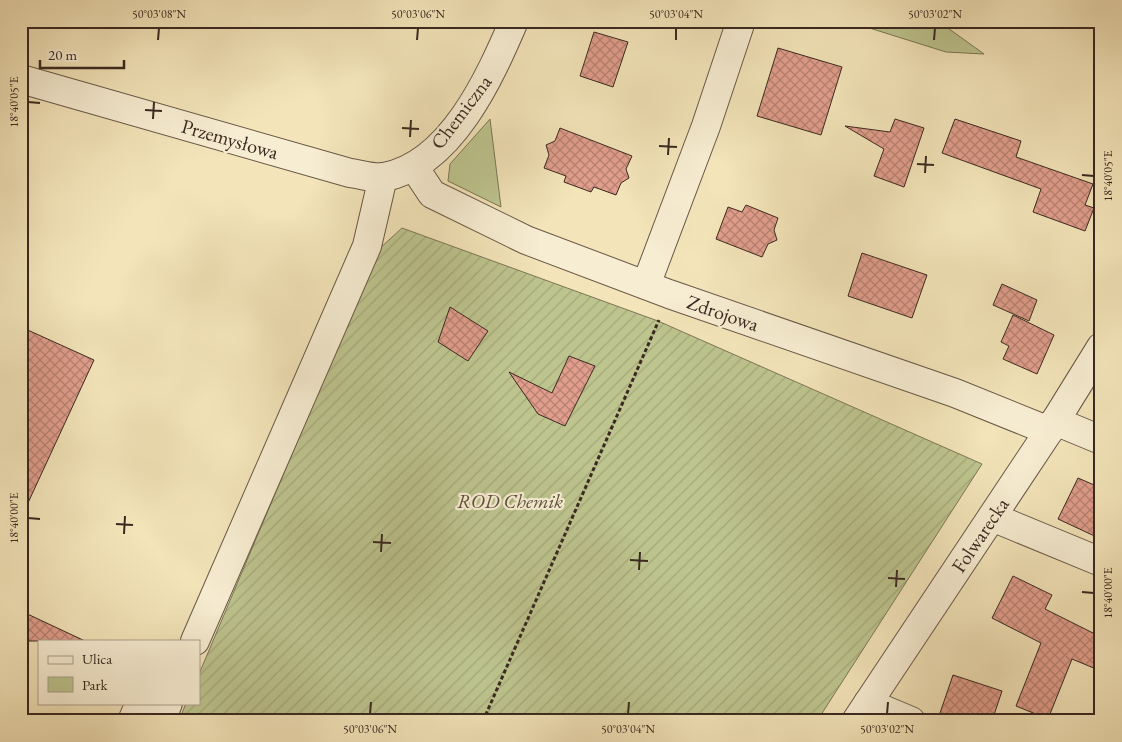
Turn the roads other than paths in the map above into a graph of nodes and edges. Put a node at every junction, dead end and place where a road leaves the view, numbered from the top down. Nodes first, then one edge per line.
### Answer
1 (514, 21) edge
2 (741, 21) edge
3 (21, 79) edge
4 (414, 167) junction
5 (382, 177) junction
6 (658, 289) junction
7 (1101, 347) edge
8 (1052, 426) junction
9 (1101, 440) edge
10 (992, 517) junction
11 (1101, 562) edge
12 (191, 636) edge
13 (140, 704) edge
14 (168, 704) edge
15 (862, 712) edge
16 (132, 721) edge
17 (161, 721) edge
18 (911, 721) edge

1 - 4 street, Chemiczna
2 - 6 street
3 - 5 street, Przemysłowa
4 - 5 street, Chemiczna
4 - 6 street, Zdrojowa
5 - 12 street
6 - 8 street, Zdrojowa
7 - 8 street, Folwarecka
8 - 9 street, Zdrojowa
8 - 10 street, Folwarecka
10 - 11 street
10 - 15 street, Folwarecka
13 - 16 street
14 - 17 street
15 - 18 street

